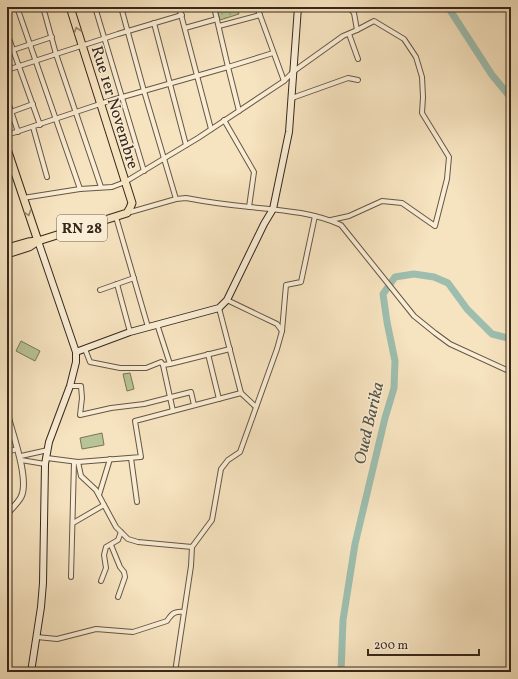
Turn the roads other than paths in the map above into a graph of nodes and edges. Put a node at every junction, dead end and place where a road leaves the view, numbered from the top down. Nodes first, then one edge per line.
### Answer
1 (17, 7) edge
2 (43, 7) edge
3 (70, 7) edge
4 (95, 7) edge
5 (121, 7) edge
6 (179, 7) edge
7 (214, 7) edge
8 (257, 7) edge
9 (298, 7) edge
10 (351, 8) edge
11 (182, 15) junction
12 (260, 15) junction
13 (217, 18) junction
14 (154, 23) junction
15 (219, 26) junction
16 (185, 28) junction
17 (128, 30) junction
18 (357, 30) junction
19 (7, 33) edge
20 (349, 34) junction
21 (52, 37) junction
22 (105, 38) junction
23 (30, 45) junction
24 (82, 45) junction
25 (13, 50) junction
26 (56, 54) junction
27 (273, 54) junction
28 (358, 59) dead end
29 (36, 60) junction
30 (19, 65) junction
31 (228, 67) junction
32 (7, 70) edge
33 (294, 71) junction
34 (198, 75) junction
35 (358, 80) dead end
36 (284, 81) junction
37 (171, 83) junction
38 (144, 91) junction
39 (122, 98) junction
40 (292, 98) junction
41 (7, 99) edge
42 (33, 104) junction
43 (101, 105) junction
44 (239, 111) junction
45 (11, 112) junction
46 (76, 113) junction
47 (56, 120) junction
48 (224, 120) junction
49 (40, 125) junction
50 (33, 127) junction
51 (212, 129) junction
52 (18, 132) junction
53 (7, 135) edge
54 (186, 145) junction
55 (7, 149) edge
56 (164, 158) junction
57 (144, 171) junction
58 (47, 177) dead end
59 (125, 182) junction
60 (101, 187) junction
61 (80, 189) junction
62 (23, 198) junction
63 (176, 199) junction
64 (250, 207) junction
65 (273, 209) junction
66 (127, 213) junction
67 (315, 216) junction
68 (116, 217) junction
69 (330, 220) junction
70 (38, 241) junction
71 (7, 248) edge
72 (7, 254) edge
73 (134, 278) junction
74 (117, 284) junction
75 (100, 290) dead end
76 (227, 300) junction
77 (219, 308) junction
78 (157, 324) junction
79 (148, 327) junction
80 (282, 331) junction
81 (130, 332) junction
82 (85, 349) junction
83 (230, 349) junction
84 (76, 352) junction
85 (208, 354) junction
86 (170, 364) junction
87 (163, 365) junction
88 (511, 372) edge
89 (70, 386) junction
90 (241, 393) junction
91 (171, 397) junction
92 (219, 399) junction
93 (194, 405) junction
94 (256, 407) junction
95 (173, 411) junction
96 (7, 413) edge
97 (17, 449) junction
98 (48, 450) junction
99 (7, 452) edge
100 (21, 458) junction
101 (131, 458) junction
102 (110, 459) junction
103 (46, 461) junction
104 (76, 462) junction
105 (99, 495) junction
106 (137, 502) dead end
107 (104, 505) junction
108 (7, 514) edge
109 (73, 523) junction
110 (121, 532) junction
111 (111, 545) junction
112 (192, 547) junction
113 (71, 577) dead end
114 (101, 581) dead end
115 (118, 597) dead end
116 (184, 612) junction
117 (37, 637) junction
118 (31, 672) edge
119 (175, 672) edge

1 - 23 street
2 - 21 street
24 -> 3 main road, Rue 1er Novembre
4 - 22 street
5 - 17 street
6 - 11 street
7 - 13 street
8 - 12 street
9 - 33 main road
10 - 18 street
11 - 14 street
11 - 16 street
12 - 15 street
12 - 27 street
13 - 15 street
13 - 16 street
14 - 17 street
14 - 37 street
15 - 31 street
16 - 34 street
17 - 22 street
17 - 38 street
18 - 20 street
18 - 69 street
19 - 25 street
20 - 28 street
20 - 33 street
21 - 23 street
21 - 26 street
22 - 24 street
22 - 39 street
23 - 25 street
23 - 29 street
24 - 26 street
24 - 43 main road, Rue 1er Novembre
25 - 30 street
26 - 29 street
26 - 46 street
27 - 31 street
27 - 36 street
29 - 30 street
29 - 47 street
30 - 32 street
30 - 42 street
31 - 34 street
31 - 44 street
33 - 36 street
33 - 40 main road
34 - 37 street
34 - 51 street
35 - 40 street
36 - 44 street
37 - 38 street
37 - 54 street
38 - 39 street
38 - 56 street
39 - 43 street
39 - 57 street
40 - 65 main road
41 - 45 street
42 - 45 street
42 - 49 street
43 - 46 street
43 - 59 main road, Rue 1er Novembre
44 - 48 street
45 - 52 street
46 - 47 street
46 - 60 street
47 - 49 street
47 - 61 street
48 - 51 street
48 - 64 street
49 - 50 street
50 - 52 street
50 - 58 street
51 - 54 street
52 - 53 street
54 - 56 street
55 - 62 main road
56 - 57 street
56 - 63 street
57 - 59 street
59 - 60 street
59 - 66 main road, Rue 1er Novembre
60 - 61 street
61 - 62 street
62 -> 70 main road
63 - 64 street
63 - 66 street
64 - 65 street
65 - 67 street
65 - 76 main road
66 - 68 main road, RN 28
67 - 69 street
67 - 80 street
68 - 70 main road, RN 28
68 - 73 street
69 - 88 street
70 - 71 main road, RN 28
70 - 72 main road, RN 28
70 - 84 main road
73 - 74 street
73 - 79 street
74 - 75 street
74 - 81 street
76 - 77 main road
76 - 80 street
77 - 78 main road
77 - 83 street
78 - 79 main road
78 - 86 street
79 - 81 main road
80 - 94 street
81 - 82 main road
82 - 84 main road
82 - 87 street
83 - 85 street
83 - 90 street
84 - 89 main road
85 - 86 street
85 - 92 street
86 - 87 street
87 - 91 street
89 - 91 street
89 - 98 main road
90 - 92 street
90 - 94 street
91 - 93 street
91 - 95 street
92 - 93 street
93 - 95 street
94 - 112 street
95 - 101 street
96 - 97 street
97 - 99 street
97 - 100 street
98 - 100 street
98 - 103 main road
100 - 103 street
100 - 108 street
101 - 102 street
101 - 106 street
102 - 104 street
102 - 105 street
103 - 104 street
103 - 117 main road
104 - 105 street
104 - 109 street
105 - 107 street
107 - 109 street
107 - 110 street
109 - 113 street
110 - 111 street
110 - 112 street
111 - 114 street
111 - 115 street
112 - 116 street
116 - 117 street
116 - 119 street
117 - 118 main road

